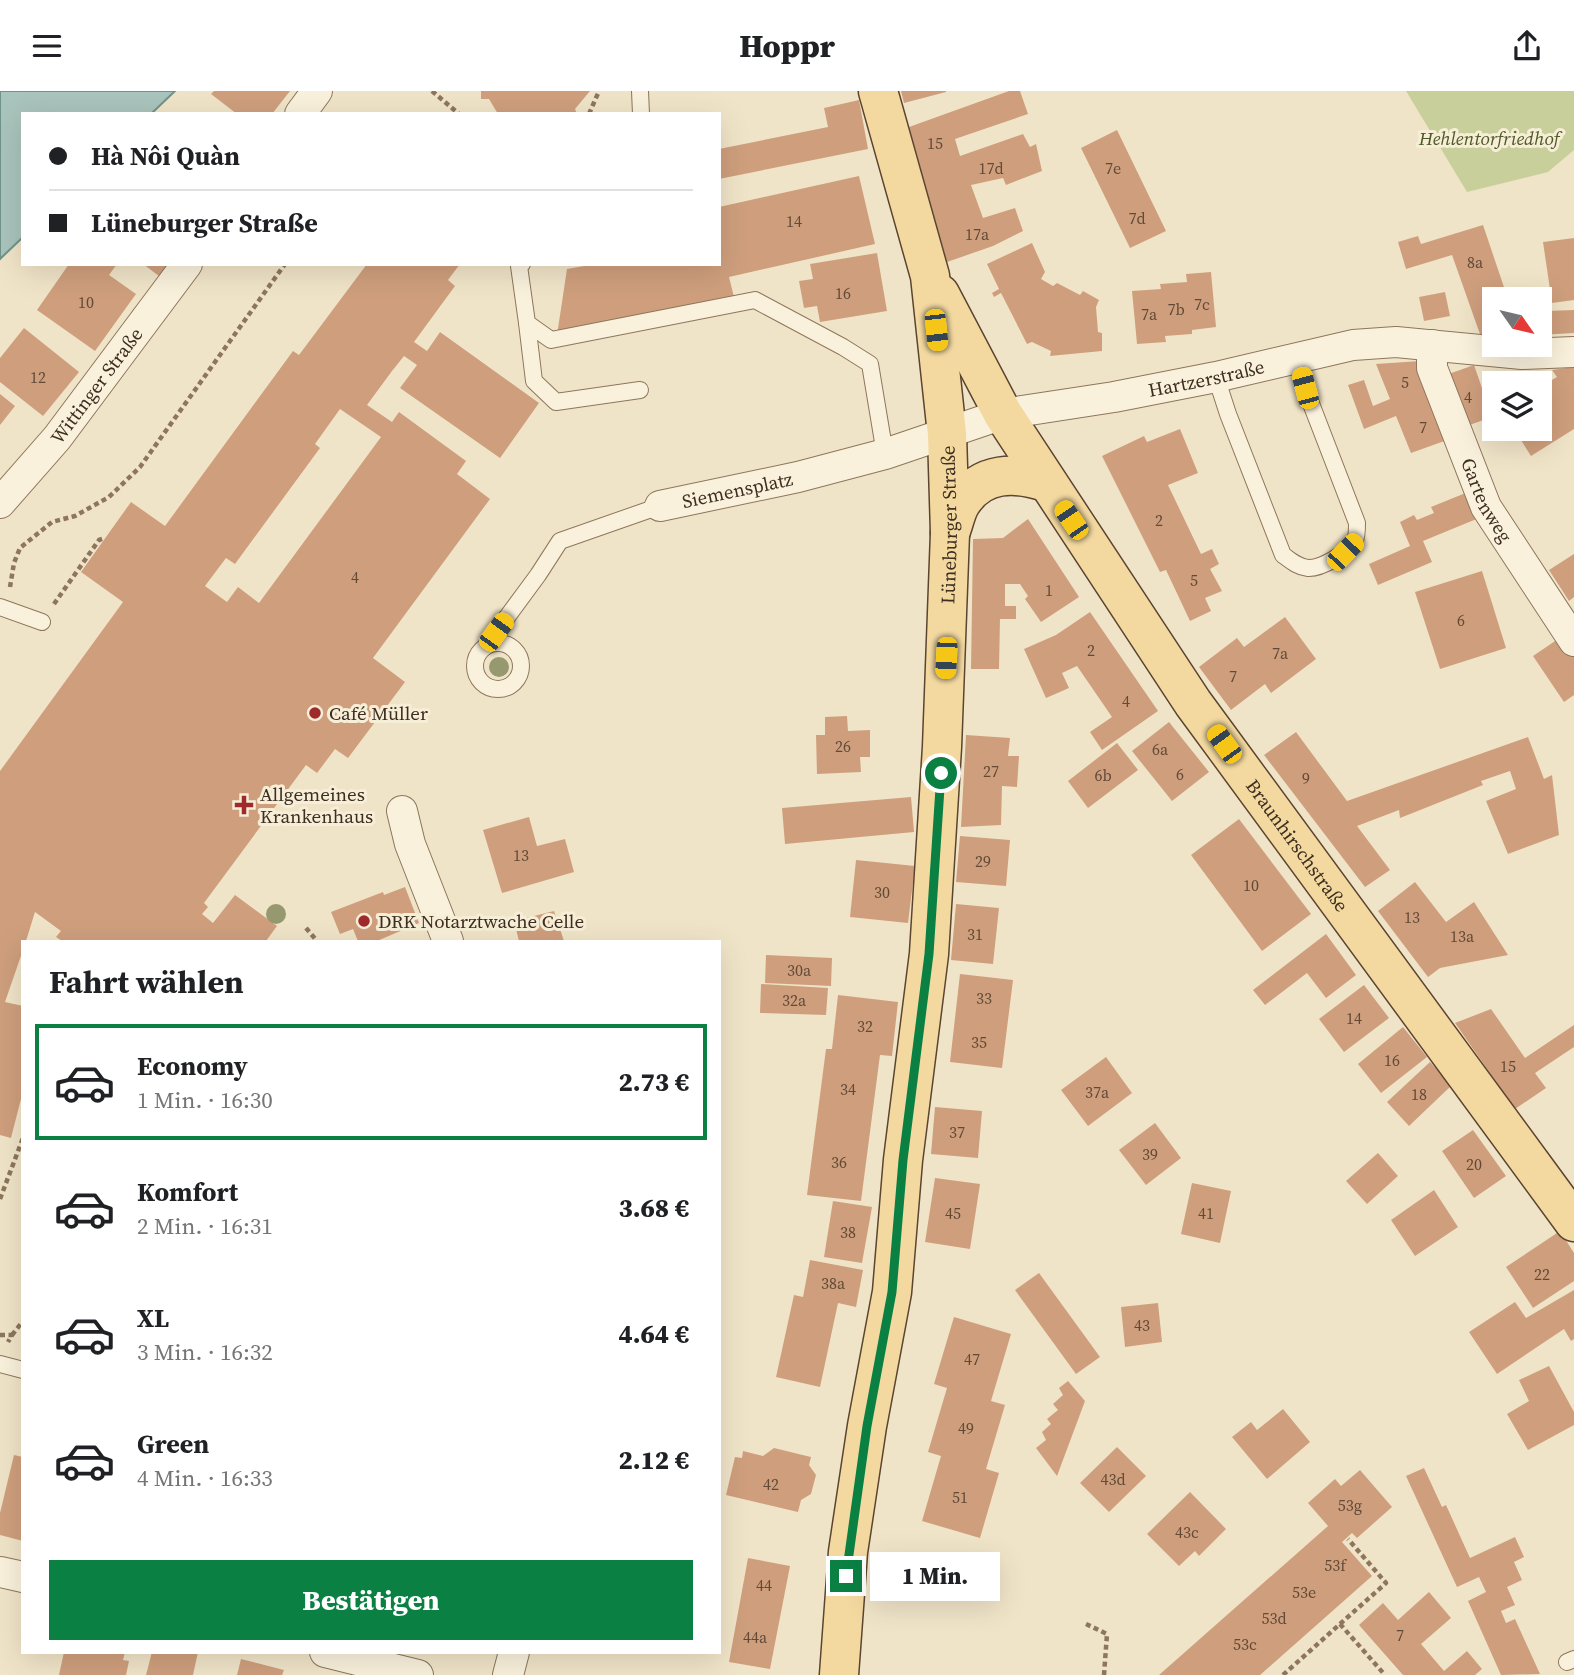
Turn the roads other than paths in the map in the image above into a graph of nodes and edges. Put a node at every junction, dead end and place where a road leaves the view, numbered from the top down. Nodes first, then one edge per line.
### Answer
1 (317, 91) edge
2 (640, 91) edge
3 (878, 91) edge
4 (301, 112) edge
5 (641, 112) edge
6 (186, 266) edge
7 (520, 266) edge
8 (930, 276) junction
9 (527, 323) junction
10 (1432, 345) junction
11 (1574, 352) edge
12 (1297, 358) junction
13 (1216, 377) junction
14 (640, 390) dead end
15 (1003, 414) junction
16 (947, 434) junction
17 (885, 454) junction
18 (1046, 482) junction
19 (0, 503) edge
20 (660, 506) joint
21 (950, 533) junction
22 (4, 602) edge
23 (507, 618) junction
24 (42, 622) road end
25 (1574, 641) edge
26 (485, 647) junction
27 (513, 648) junction
28 (402, 811) dead end
29 (448, 940) edge
30 (1574, 1221) edge
31 (0, 1364) edge
32 (21, 1369) edge
33 (0, 1572) edge
34 (21, 1577) edge
35 (333, 1654) edge
36 (513, 1654) edge
37 (418, 1675) edge
38 (508, 1675) edge
39 (839, 1675) edge

1 - 4 street
2 - 5 lane
3 - 8 main road, Lüneburger Straße
6 - 19 street, Wittinger Straße
7 - 9 lane
8 - 15 main road, Braunhirschstraße
8 - 16 main road, Lüneburger Straße
9 - 14 lane
9 - 17 lane
10 - 11 street, Hartzerstraße
10 - 12 street, Hartzerstraße
10 - 25 street, Gartenweg
12 - 13 street, Hartzerstraße
12 - 13 lane
13 - 15 street, Hartzerstraße
15 - 16 street, Siemensplatz
15 - 18 main road, Braunhirschstraße
16 - 17 street, Siemensplatz
16 - 21 main road, Lüneburger Straße
17 - 20 street, Siemensplatz
18 - 21 main road
18 - 30 main road, Braunhirschstraße
20 - 23 lane, Siemensplatz
21 - 39 main road, Lüneburger Straße
22 - 24 lane
23 - 26 lane, Siemensplatz
23 - 27 lane, Siemensplatz
26 - 27 lane
26 - 27 lane, Siemensplatz
28 - 29 street
31 - 32 lane
33 - 34 street
35 - 37 street
36 - 38 street

